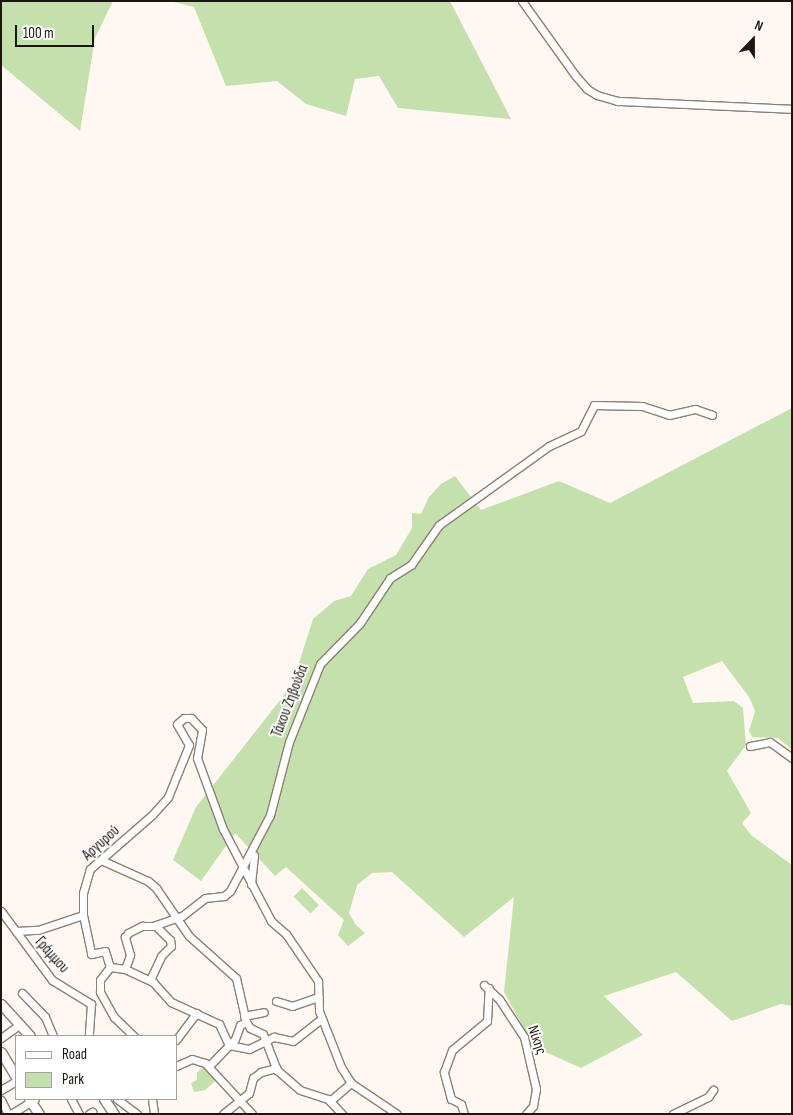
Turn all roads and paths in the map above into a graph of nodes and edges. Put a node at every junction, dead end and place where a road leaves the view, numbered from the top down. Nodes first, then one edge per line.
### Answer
1 (522, 1) edge
2 (792, 110) edge
3 (712, 416) dead end
4 (750, 746) dead end
5 (792, 758) edge
6 (254, 849) junction
7 (101, 860) junction
8 (244, 870) junction
9 (251, 885) junction
10 (1, 910) edge
11 (83, 915) junction
12 (176, 916) junction
13 (155, 926) junction
14 (16, 931) junction
15 (110, 967) junction
16 (126, 968) junction
17 (150, 980) junction
18 (22, 992) dead end
19 (318, 997) junction
20 (276, 1001) dead end
21 (1, 1004) edge
22 (264, 1012) dead end
23 (196, 1013) junction
24 (321, 1018) junction
25 (245, 1019) junction
26 (18, 1025) junction
27 (29, 1035) edge
28 (54, 1035) edge
29 (89, 1035) edge
30 (133, 1035) edge
31 (178, 1037) edge
32 (1, 1038) edge
33 (265, 1042) junction
34 (227, 1044) junction
35 (1, 1052) edge
36 (178, 1065) edge
37 (210, 1066) junction
38 (276, 1068) junction
39 (15, 1075) edge
40 (15, 1082) edge
41 (351, 1083) junction
42 (1, 1090) edge
43 (713, 1090) dead end
44 (1, 1100) edge
45 (32, 1100) edge
46 (72, 1100) edge
47 (118, 1100) edge
48 (152, 1100) edge
49 (240, 1101) junction
50 (330, 1101) junction
51 (9, 1114) edge
52 (39, 1114) edge
53 (79, 1114) edge
54 (137, 1114) edge
55 (154, 1114) edge
56 (223, 1114) edge
57 (252, 1114) edge
58 (342, 1114) edge
59 (397, 1114) edge
60 (464, 1114) edge
61 (526, 1114) edge
62 (673, 1114) edge

1 - 2 street
3 - 6 street, Τάκου Ζηβούδα
4 - 5 street
6 - 8 street, Τάκου Ζηβούδα
6 - 9 street
7 - 8 street, Αργυρού
7 - 11 street, Αργυρού
7 - 12 street
8 - 9 street
8 - 12 street, Τάκου Ζηβούδα
9 - 19 street
10 - 14 street, Γράμμου
11 - 14 street
11 - 15 street, Αργυρού
12 - 13 street, Τάκου Ζηβούδα
12 - 25 street
13 - 16 street, Τάκου Ζηβούδα
13 - 17 street
14 - 29 street, Γράμμου
15 - 16 street
15 - 30 street
16 - 17 street
17 - 23 street
18 - 28 street
19 - 20 street
19 - 24 street
21 - 26 main road
22 - 25 street
23 - 31 street
23 - 34 street
24 - 33 street
24 - 41 street
25 - 33 street
25 - 34 street
26 - 27 main road
26 - 32 street
33 - 34 street
33 - 38 street
34 - 37 street
35 - 39 main road
36 - 37 street
37 - 49 street
38 - 49 street
38 - 50 street
40 - 42 street
41 - 50 street
41 - 59 street
43 - 62 street
44 - 51 street
45 - 51 street
45 - 52 main road
46 - 53 street
47 - 54 street
48 - 55 street
49 - 56 street
49 - 57 street
50 - 58 street
60 - 61 street, Νίκης

